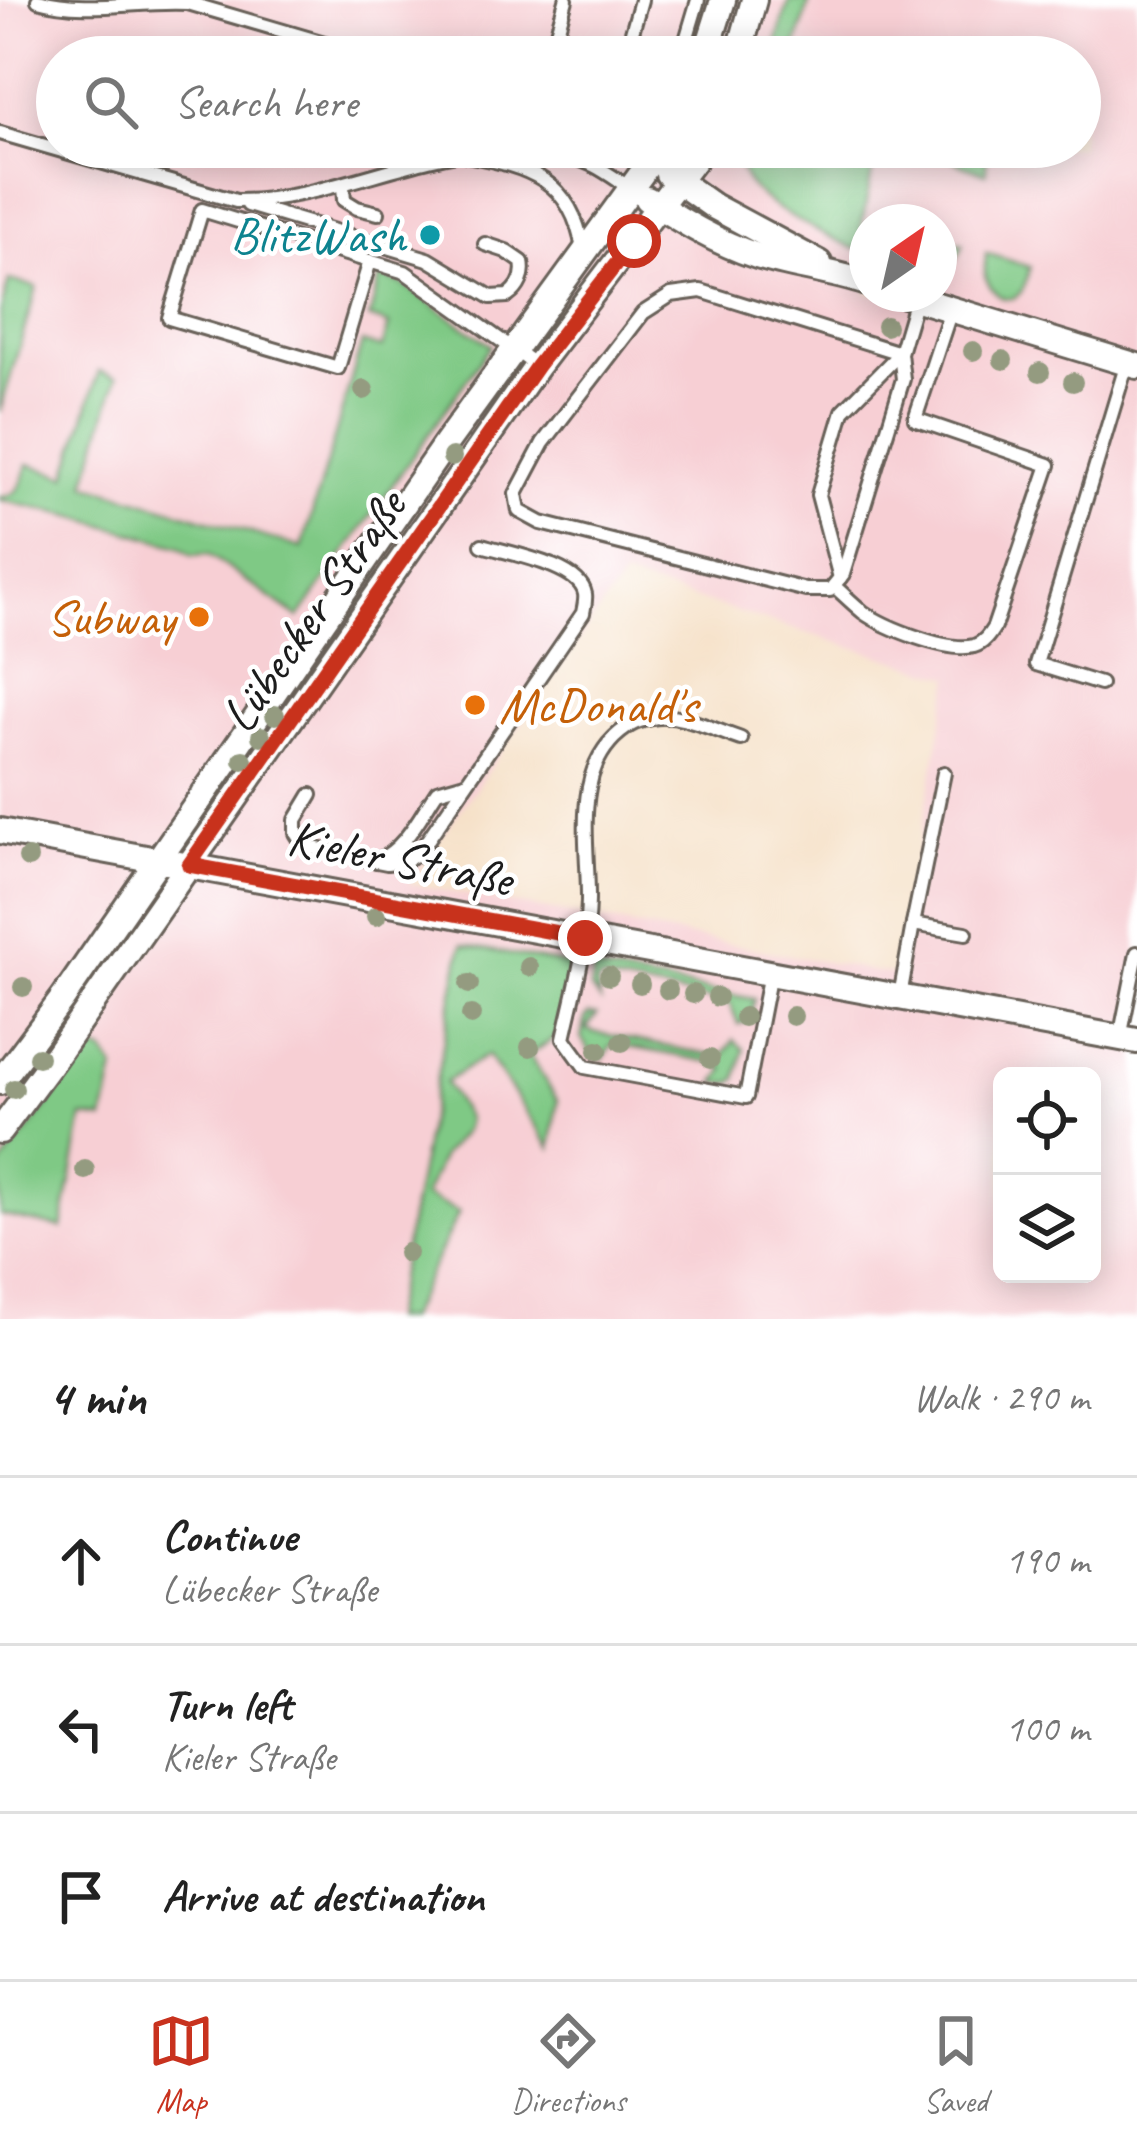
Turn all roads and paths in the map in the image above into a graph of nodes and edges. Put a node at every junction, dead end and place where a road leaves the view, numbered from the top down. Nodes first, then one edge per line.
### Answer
1 (38, 0) edge
2 (566, 0) edge
3 (698, 0) edge
4 (723, 0) edge
5 (754, 0) edge
6 (636, 5) edge
7 (562, 15) junction
8 (580, 20) dead end
9 (300, 36) edge
10 (556, 36) edge
11 (626, 36) edge
12 (687, 36) edge
13 (712, 36) edge
14 (744, 36) edge
15 (0, 133) edge
16 (36, 144) edge
17 (120, 168) edge
18 (409, 168) edge
19 (517, 168) edge
20 (597, 168) edge
21 (648, 168) edge
22 (668, 168) edge
23 (687, 168) edge
24 (678, 180) junction
25 (344, 186) junction
26 (633, 190) junction
27 (236, 202) junction
28 (660, 207) junction
29 (378, 213) dead end
30 (485, 244) dead end
31 (584, 256) junction
32 (370, 261) junction
33 (831, 271) junction
34 (849, 277) edge
35 (906, 312) edge
36 (950, 312) edge
37 (957, 312) edge
38 (514, 350) junction
39 (900, 353) junction
40 (1132, 364) edge
41 (537, 366) junction
42 (482, 545) dead end
43 (837, 582) junction
44 (1100, 683) dead end
45 (741, 739) dead end
46 (944, 772) dead end
47 (311, 795) dead end
48 (0, 831) edge
49 (158, 859) junction
50 (189, 865) junction
51 (913, 924) junction
52 (966, 933) dead end
53 (585, 938) junction
54 (1137, 953) edge
55 (770, 972) junction
56 (900, 996) junction
57 (1129, 1039) edge
58 (0, 1082) edge
59 (0, 1130) edge

1 - 9 lane
2 - 7 lane
3 - 12 lane
4 - 13 street
5 - 14 street
6 - 11 lane
7 - 8 lane
7 - 10 lane
15 - 16 lane
17 - 27 lane
18 - 25 lane
19 - 31 lane
20 - 26 lane
21 - 26 street, Lübecker Straße
22 - 24 street
23 - 24 street, Lübecker Straße
24 - 28 street, Lübecker Straße
24 - 33 street
25 - 27 lane
25 - 29 lane
26 - 28 street
26 - 31 street, Lübecker Straße
27 - 30 lane
28 - 33 street
28 - 41 street, Lübecker Straße
31 - 38 street, Lübecker Straße
32 - 32 lane
32 - 38 lane
33 - 34 street
35 - 39 lane
36 - 43 lane
37 - 40 street
38 - 41 lane
38 - 49 street, Lübecker Straße
39 - 43 lane
39 - 43 lane
39 - 43 lane
40 - 44 lane
41 - 50 street, Lübecker Straße
42 - 47 lane
45 - 53 lane
46 - 51 lane
48 - 49 street, Kieler Straße
49 - 50 street, Kieler Straße
49 - 58 street, Lübecker Straße
50 - 53 street, Kieler Straße
50 - 59 street, Lübecker Straße
51 - 52 lane
51 - 56 lane
53 - 55 street, Kieler Straße
53 - 55 lane
54 - 57 lane
55 - 56 street, Kieler Straße
56 - 57 street, Kieler Straße

